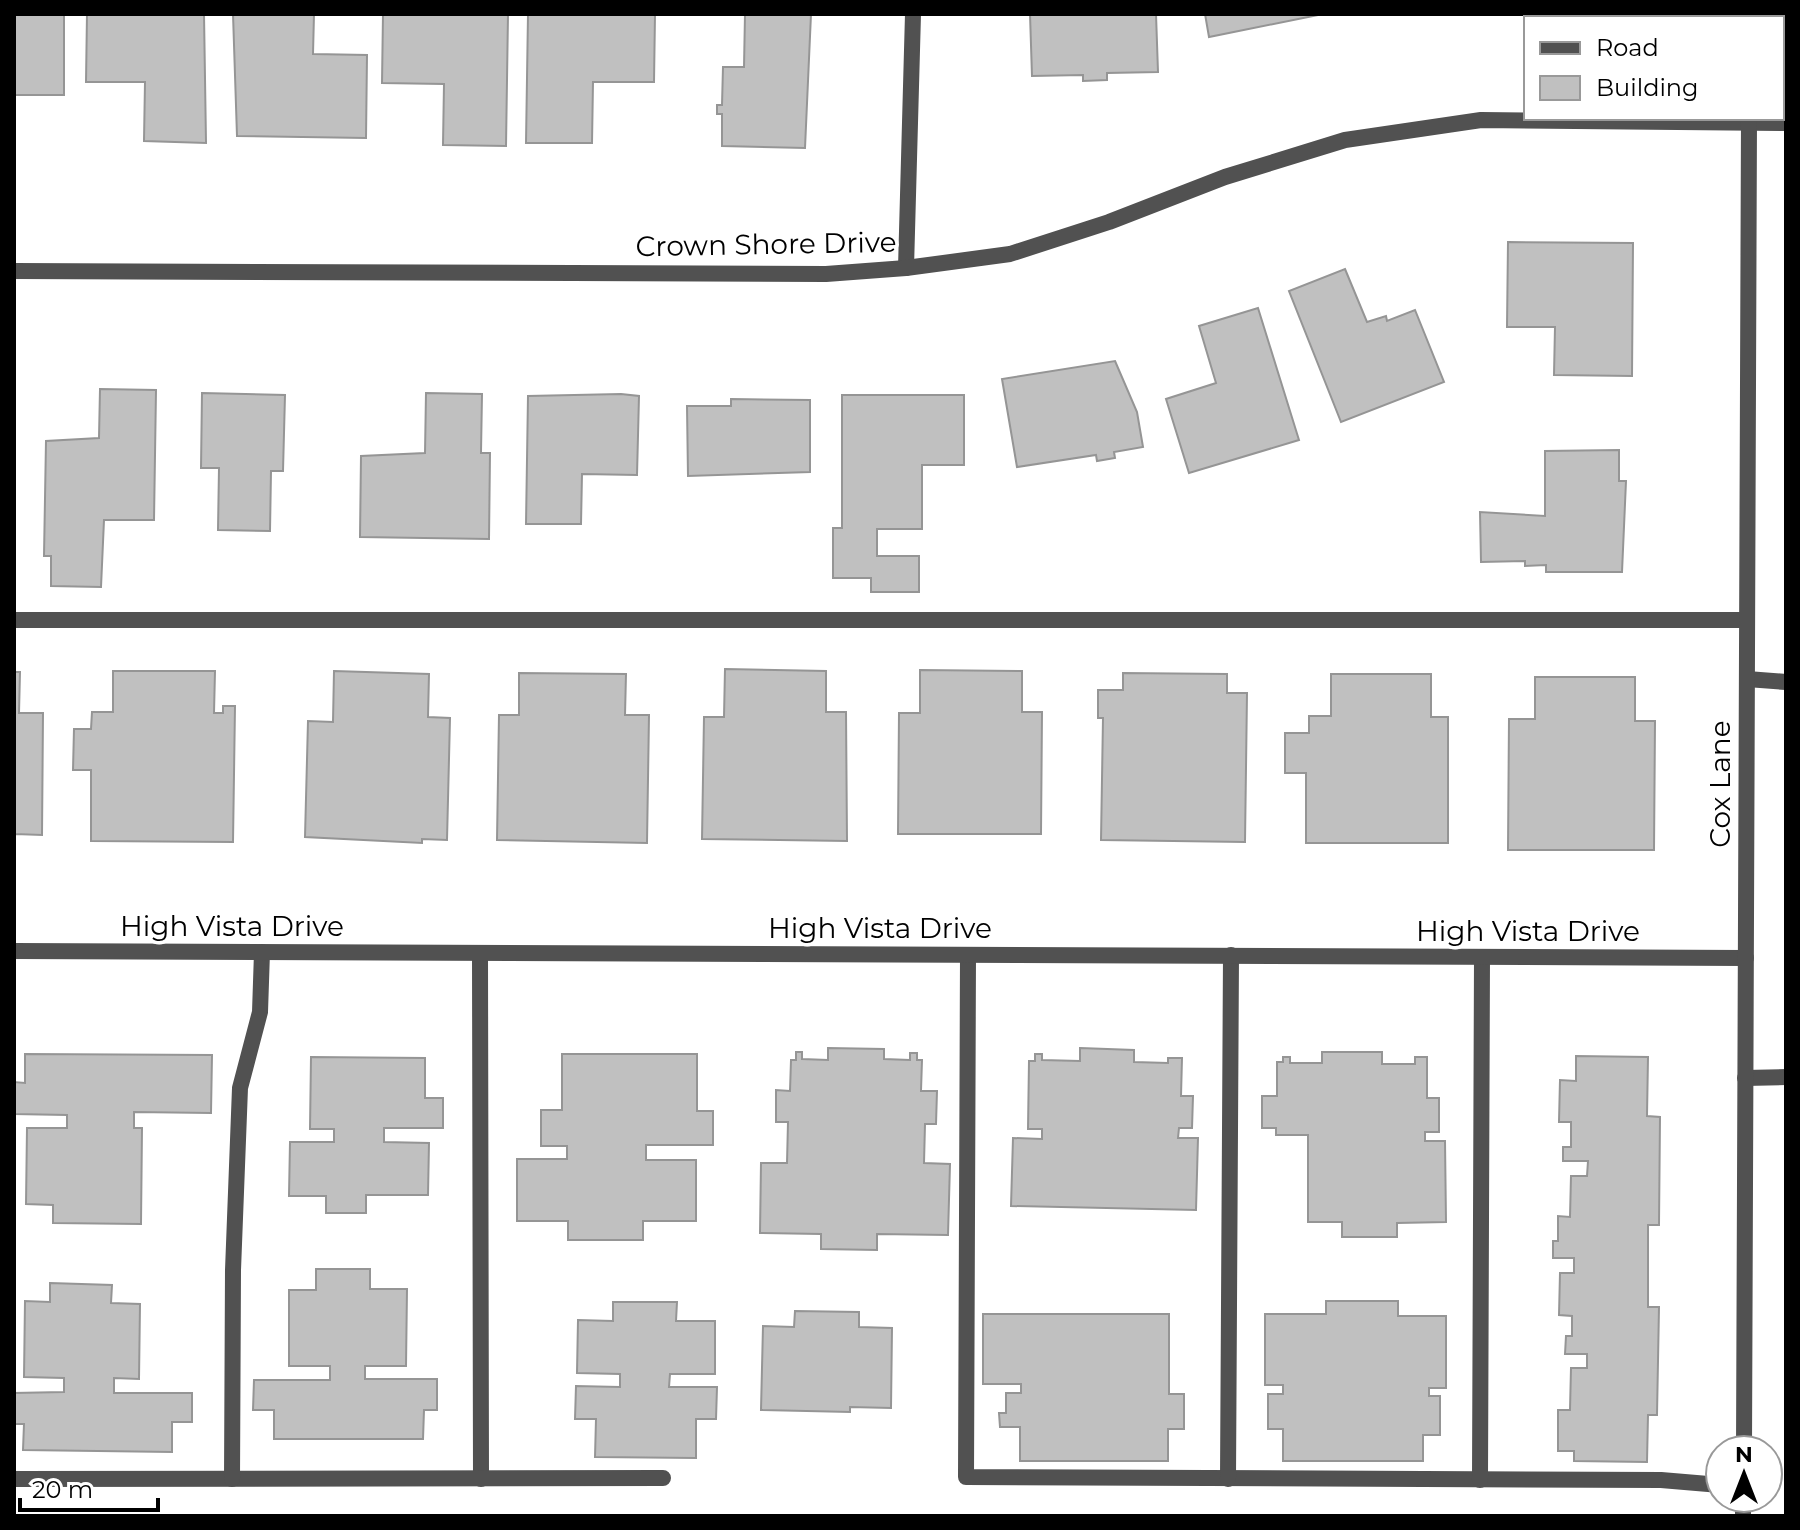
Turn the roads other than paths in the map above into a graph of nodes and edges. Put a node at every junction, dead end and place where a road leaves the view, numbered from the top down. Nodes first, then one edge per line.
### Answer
1 (913, 14) edge
2 (1749, 120) edge
3 (1786, 123) edge
4 (906, 268) junction
5 (14, 271) edge
6 (14, 620) edge
7 (1747, 620) junction
8 (1747, 679) junction
9 (1786, 682) edge
10 (14, 951) edge
11 (262, 952) junction
12 (480, 953) junction
13 (968, 955) junction
14 (1231, 955) junction
15 (1482, 957) junction
16 (1746, 958) junction
17 (1786, 1077) edge
18 (1745, 1078) junction
19 (1744, 1434) edge
20 (663, 1478) dead end
21 (14, 1479) edge
22 (232, 1479) junction
23 (481, 1479) junction
24 (1228, 1479) junction
25 (1480, 1480) junction
26 (1704, 1484) edge

1 - 4 street
2 - 3 street, Crown Shore Drive
2 - 4 street, Crown Shore Drive
2 - 7 street, Cox Lane
4 - 5 street, Crown Shore Drive
6 - 7 street
7 - 8 street, Cox Lane
8 - 9 street
8 - 16 street, Cox Lane
10 - 11 street, High Vista Drive
11 - 12 street, High Vista Drive
11 - 22 street
12 - 13 street, High Vista Drive
12 - 23 street
13 - 14 street, High Vista Drive
13 - 24 street
14 - 15 street, High Vista Drive
14 - 24 street
15 - 16 street, High Vista Drive
15 - 25 street
16 - 18 street, Cox Lane
17 - 18 street
18 - 19 street, Cox Lane
20 - 23 street
21 - 22 street
22 - 23 street
24 - 25 street
25 - 26 street

